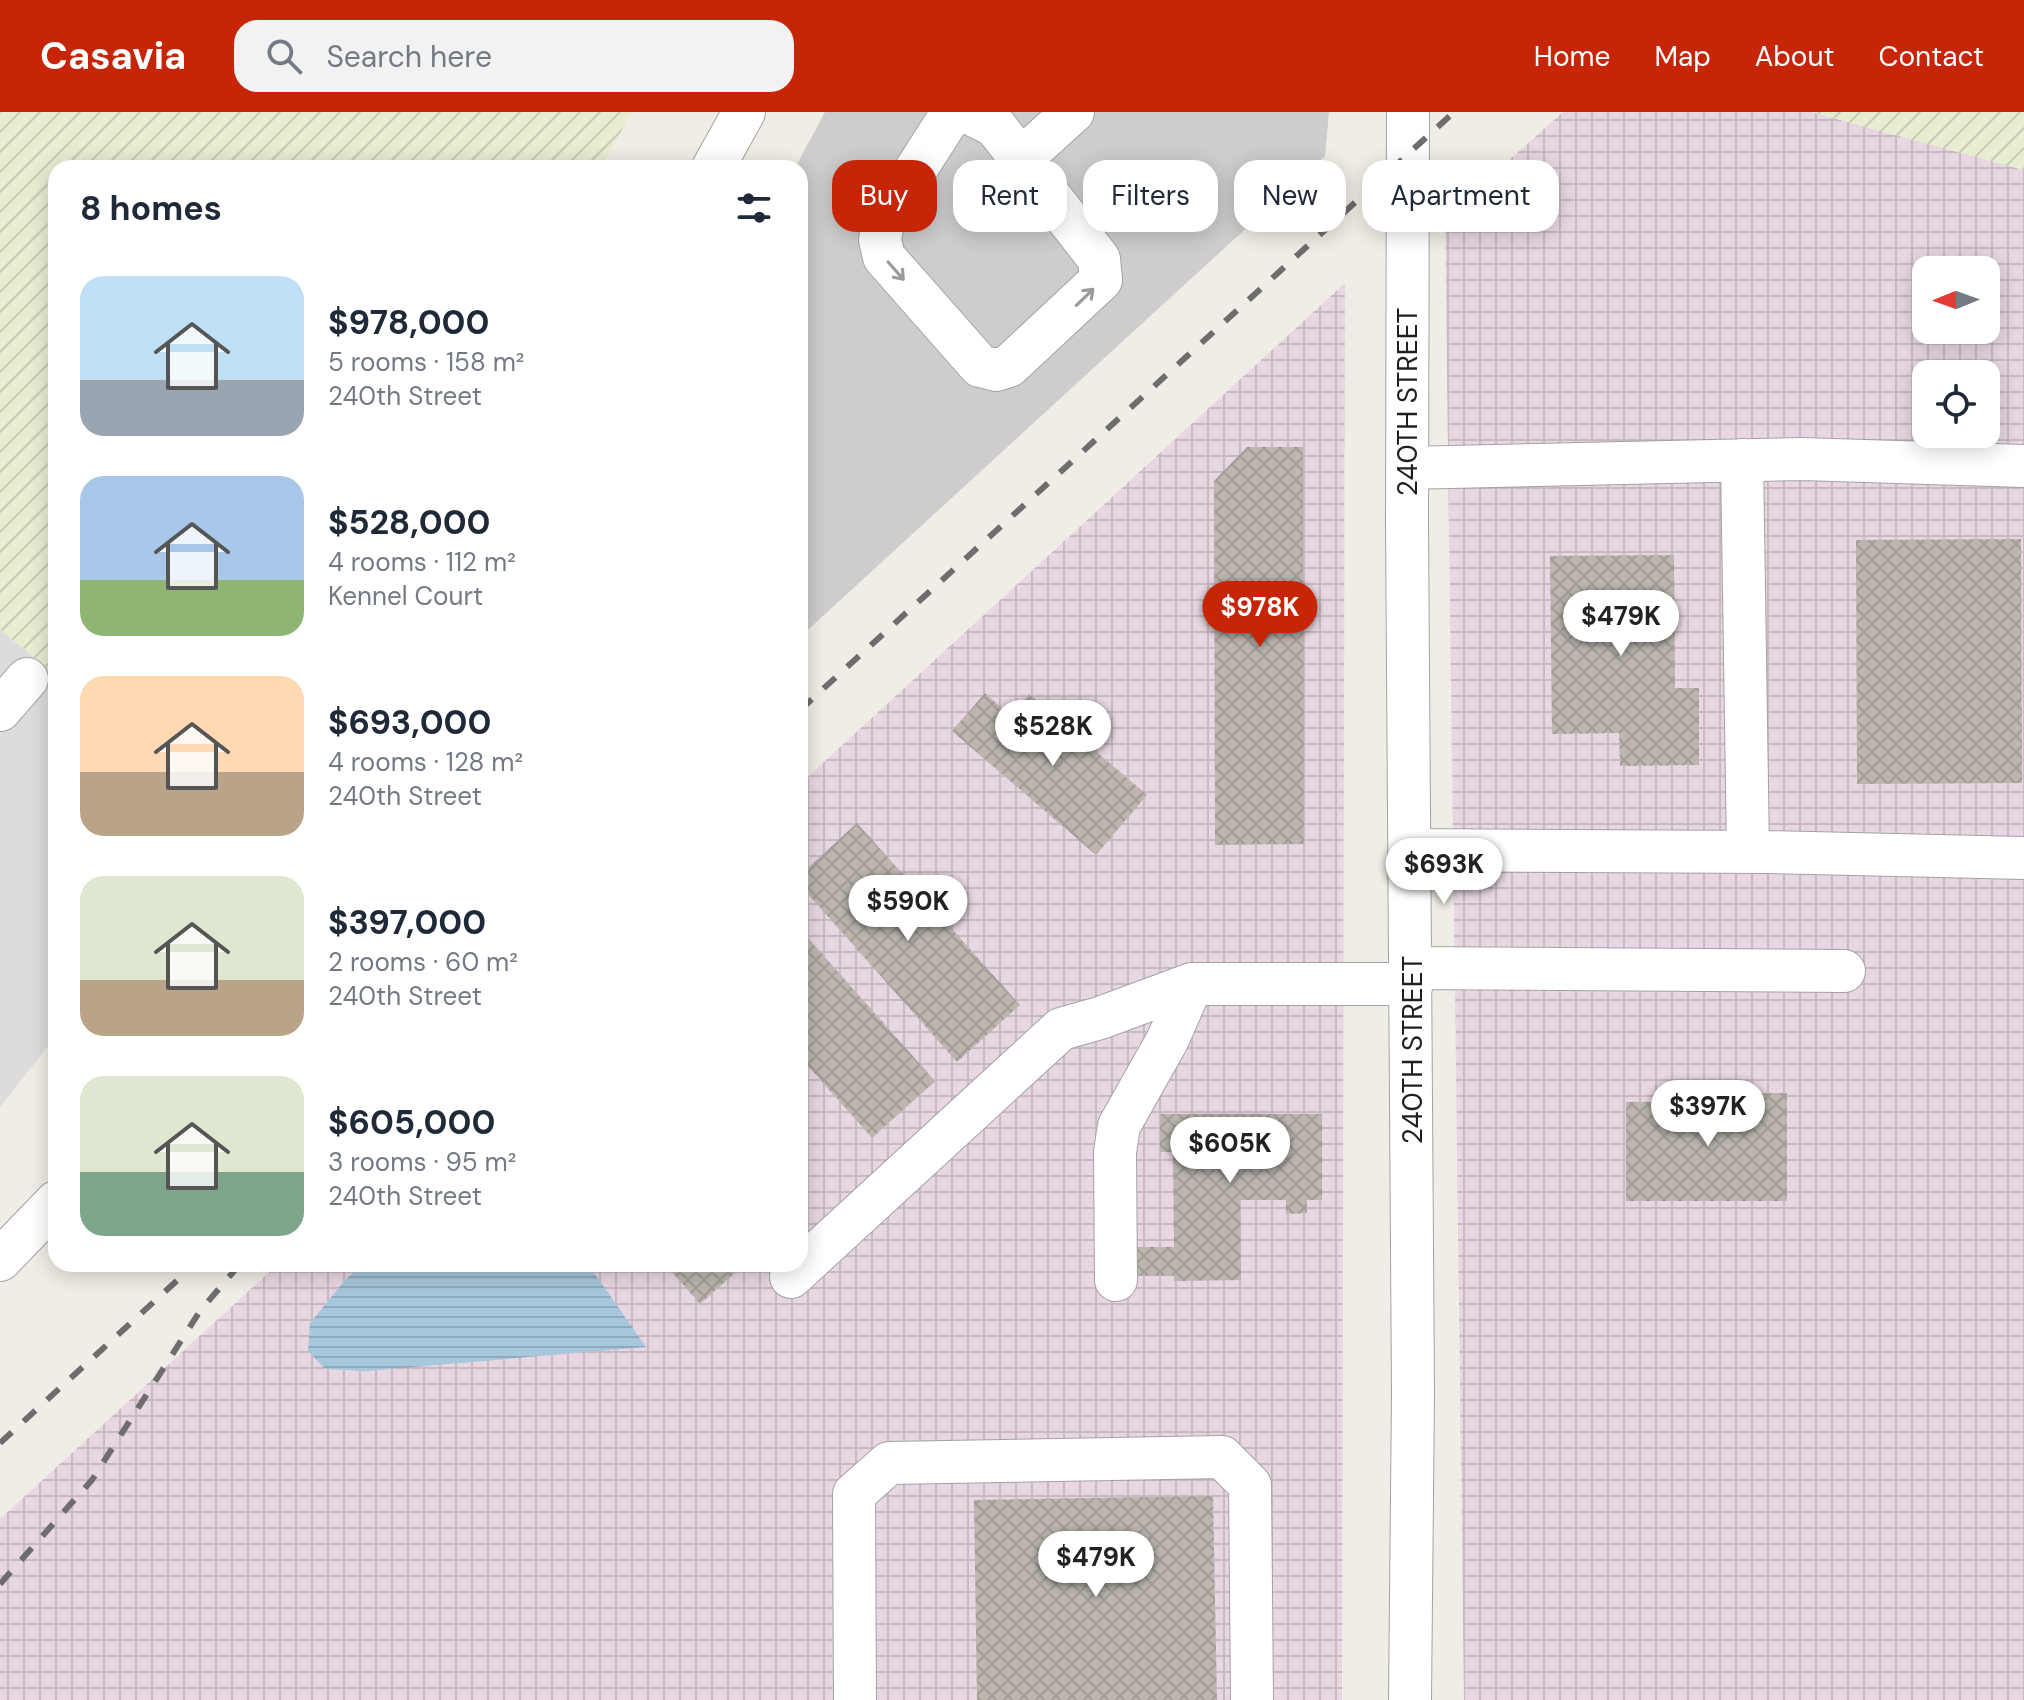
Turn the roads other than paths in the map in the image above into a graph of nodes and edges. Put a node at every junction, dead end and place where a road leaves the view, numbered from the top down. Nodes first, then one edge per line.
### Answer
1 (744, 112) edge
2 (959, 112) edge
3 (967, 112) edge
4 (1073, 112) edge
5 (1408, 112) edge
6 (1021, 159) junction
7 (717, 160) edge
8 (1742, 460) junction
9 (2024, 466) edge
10 (1407, 468) junction
11 (27, 679) dead end
12 (0, 710) edge
13 (1411, 850) junction
14 (1748, 852) junction
15 (2024, 858) edge
16 (1844, 971) dead end
17 (1412, 976) junction
18 (1192, 984) junction
19 (48, 1210) edge
20 (0, 1260) edge
21 (808, 1261) edge
22 (796, 1272) edge
23 (791, 1277) dead end
24 (1116, 1280) dead end
25 (855, 1700) edge
26 (1252, 1700) edge
27 (1410, 1700) edge

1 - 7 street
2 -> 6 street
3 - 6 street
4 - 6 street
5 - 10 street, 240TH STREET
8 - 9 street
8 - 10 street
8 - 14 street
10 - 13 street, 240TH STREET
11 - 12 street
13 - 14 street
13 - 17 street, 240TH STREET
14 - 15 street
16 - 17 street
17 - 18 street
17 - 27 street, 240TH STREET
18 - 21 street
18 - 24 street
19 - 20 street
22 - 23 street
25 - 26 street

